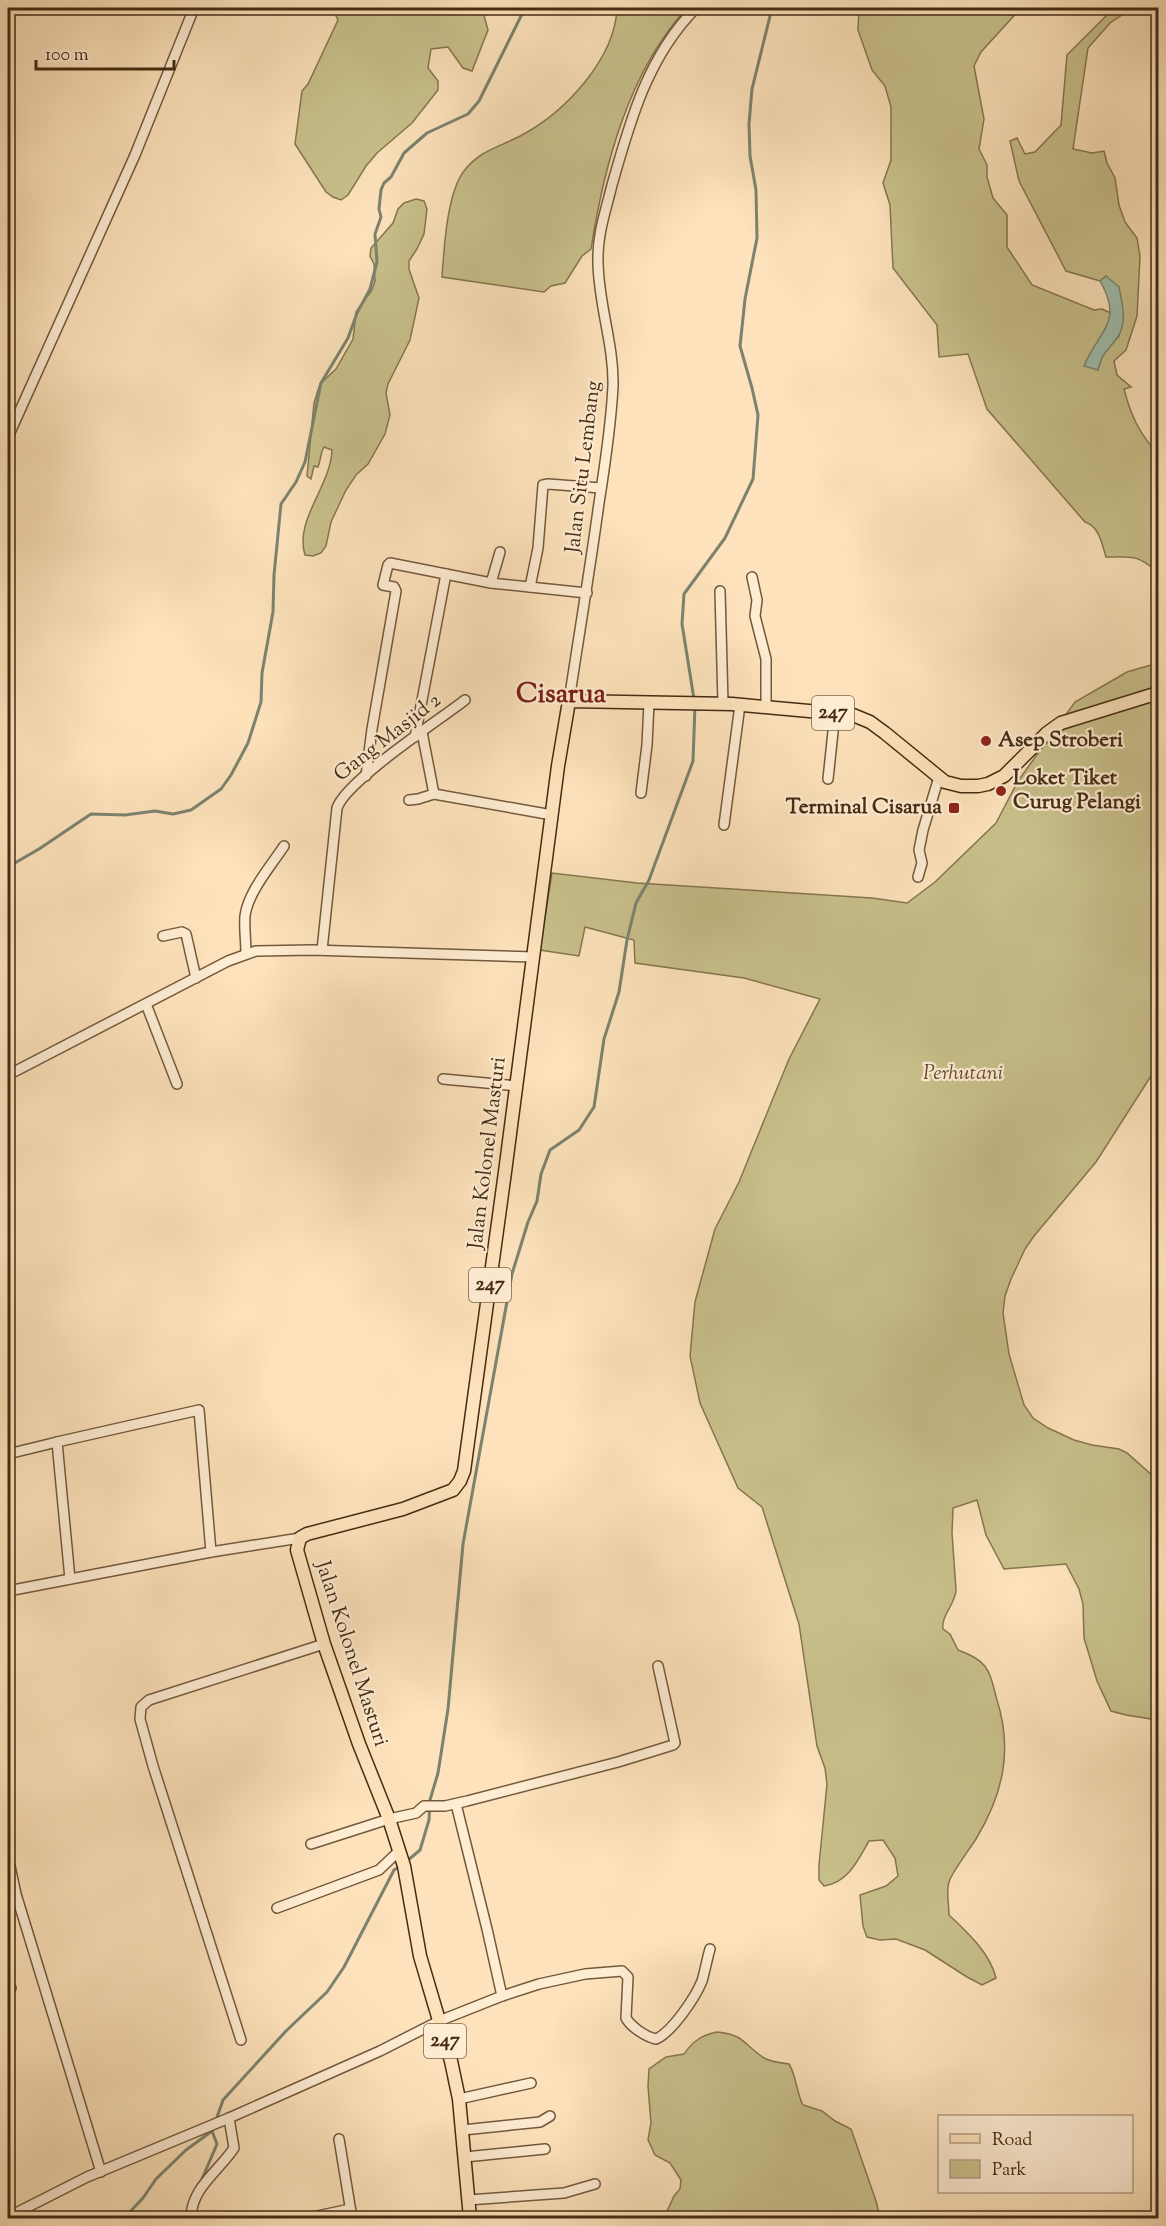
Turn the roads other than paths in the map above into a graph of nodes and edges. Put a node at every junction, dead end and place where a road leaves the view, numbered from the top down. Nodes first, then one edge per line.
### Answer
1 (194, 8) edge
2 (696, 8) edge
3 (8, 437) edge
4 (601, 488) junction
5 (500, 552) dead end
6 (446, 574) junction
7 (752, 578) dead end
8 (490, 583) junction
9 (530, 587) junction
10 (720, 591) dead end
11 (587, 593) junction
12 (1158, 693) edge
13 (465, 700) dead end
14 (569, 700) junction
15 (649, 703) junction
16 (723, 704) junction
17 (740, 705) junction
18 (766, 707) junction
19 (835, 714) junction
20 (418, 734) junction
21 (366, 776) junction
22 (939, 777) junction
23 (828, 779) dead end
24 (640, 793) dead end
25 (434, 794) junction
26 (409, 800) dead end
27 (552, 815) junction
28 (724, 825) dead end
29 (284, 846) dead end
30 (918, 877) dead end
31 (163, 936) dead end
32 (322, 950) junction
33 (246, 954) junction
34 (534, 957) junction
35 (196, 978) junction
36 (146, 1004) junction
37 (8, 1075) edge
38 (443, 1079) dead end
39 (177, 1084) dead end
40 (517, 1086) junction
41 (57, 1442) junction
42 (8, 1454) edge
43 (300, 1538) junction
44 (211, 1552) junction
45 (70, 1579) junction
46 (8, 1591) edge
47 (324, 1644) junction
48 (658, 1666) dead end
49 (456, 1804) junction
50 (389, 1819) junction
51 (311, 1844) dead end
52 (8, 1857) edge
53 (401, 1857) junction
54 (278, 1908) dead end
55 (710, 1949) dead end
56 (502, 1996) junction
57 (439, 2020) junction
58 (241, 2040) dead end
59 (531, 2083) dead end
60 (459, 2099) junction
61 (550, 2116) dead end
62 (229, 2118) junction
63 (463, 2130) junction
64 (339, 2139) dead end
65 (545, 2149) dead end
66 (465, 2157) junction
67 (101, 2172) junction
68 (595, 2184) dead end
69 (468, 2200) junction
70 (351, 2214) edge
71 (8, 2217) edge
72 (191, 2218) edge
73 (308, 2218) edge
74 (470, 2218) edge

1 - 3 street
2 - 4 street, Jalan Situ Lembang
4 - 9 street
4 - 11 street, Jalan Situ Lembang
5 - 8 street
6 - 8 street
6 - 20 street
6 - 21 street
7 - 18 street
8 - 9 street
9 - 11 street
10 - 16 street
11 - 14 street, Jalan Situ Lembang
12 - 22 main road, 247
13 - 20 street, Gang Masjid 2
14 - 15 main road, 247
14 - 27 main road, Jalan Kolonel Masturi / 247
15 - 16 main road, 247
15 - 24 street
16 - 17 main road, 247
17 - 18 main road, 247
17 - 28 street
18 - 19 main road, 247
19 - 22 main road, 247
19 - 23 street
20 - 21 street, Gang Masjid 2
20 - 25 street
21 - 32 street, Gang Masjid 2
22 - 30 street
25 - 26 street
25 - 27 street
27 - 34 main road, Jalan Kolonel Masturi / 247
29 - 33 street
31 - 35 street
32 - 33 street
32 - 34 street
33 - 35 street
34 - 40 main road, Jalan Kolonel Masturi / 247
35 - 36 street
36 - 37 street
36 - 39 street
38 - 40 street
40 - 43 main road, Jalan Kolonel Masturi / 247
41 - 42 street
41 - 44 street
41 - 45 street
43 - 44 street
43 - 47 main road, Jalan Kolonel Masturi / 247
44 - 45 street
45 - 46 street
47 - 50 main road, Jalan Kolonel Masturi / 247
47 - 58 street
48 - 49 street
49 - 50 street
49 - 56 street
50 - 51 street
50 - 53 main road, Jalan Kolonel Masturi / 247
52 - 67 street
53 - 54 street
53 - 57 main road, Jalan Kolonel Masturi / 247
55 - 56 street
56 - 57 street
57 - 60 main road, Jalan Kolonel Masturi / 247
57 - 62 street
59 - 60 street
60 - 63 main road, Jalan Kolonel Masturi / 247
61 - 63 street
62 - 67 street
62 - 72 street
63 - 66 main road, Jalan Kolonel Masturi / 247
64 - 70 street
65 - 66 street
66 - 69 main road, Jalan Kolonel Masturi / 247
67 - 71 street
68 - 69 street
69 - 74 main road, Jalan Kolonel Masturi / 247
70 - 73 street

